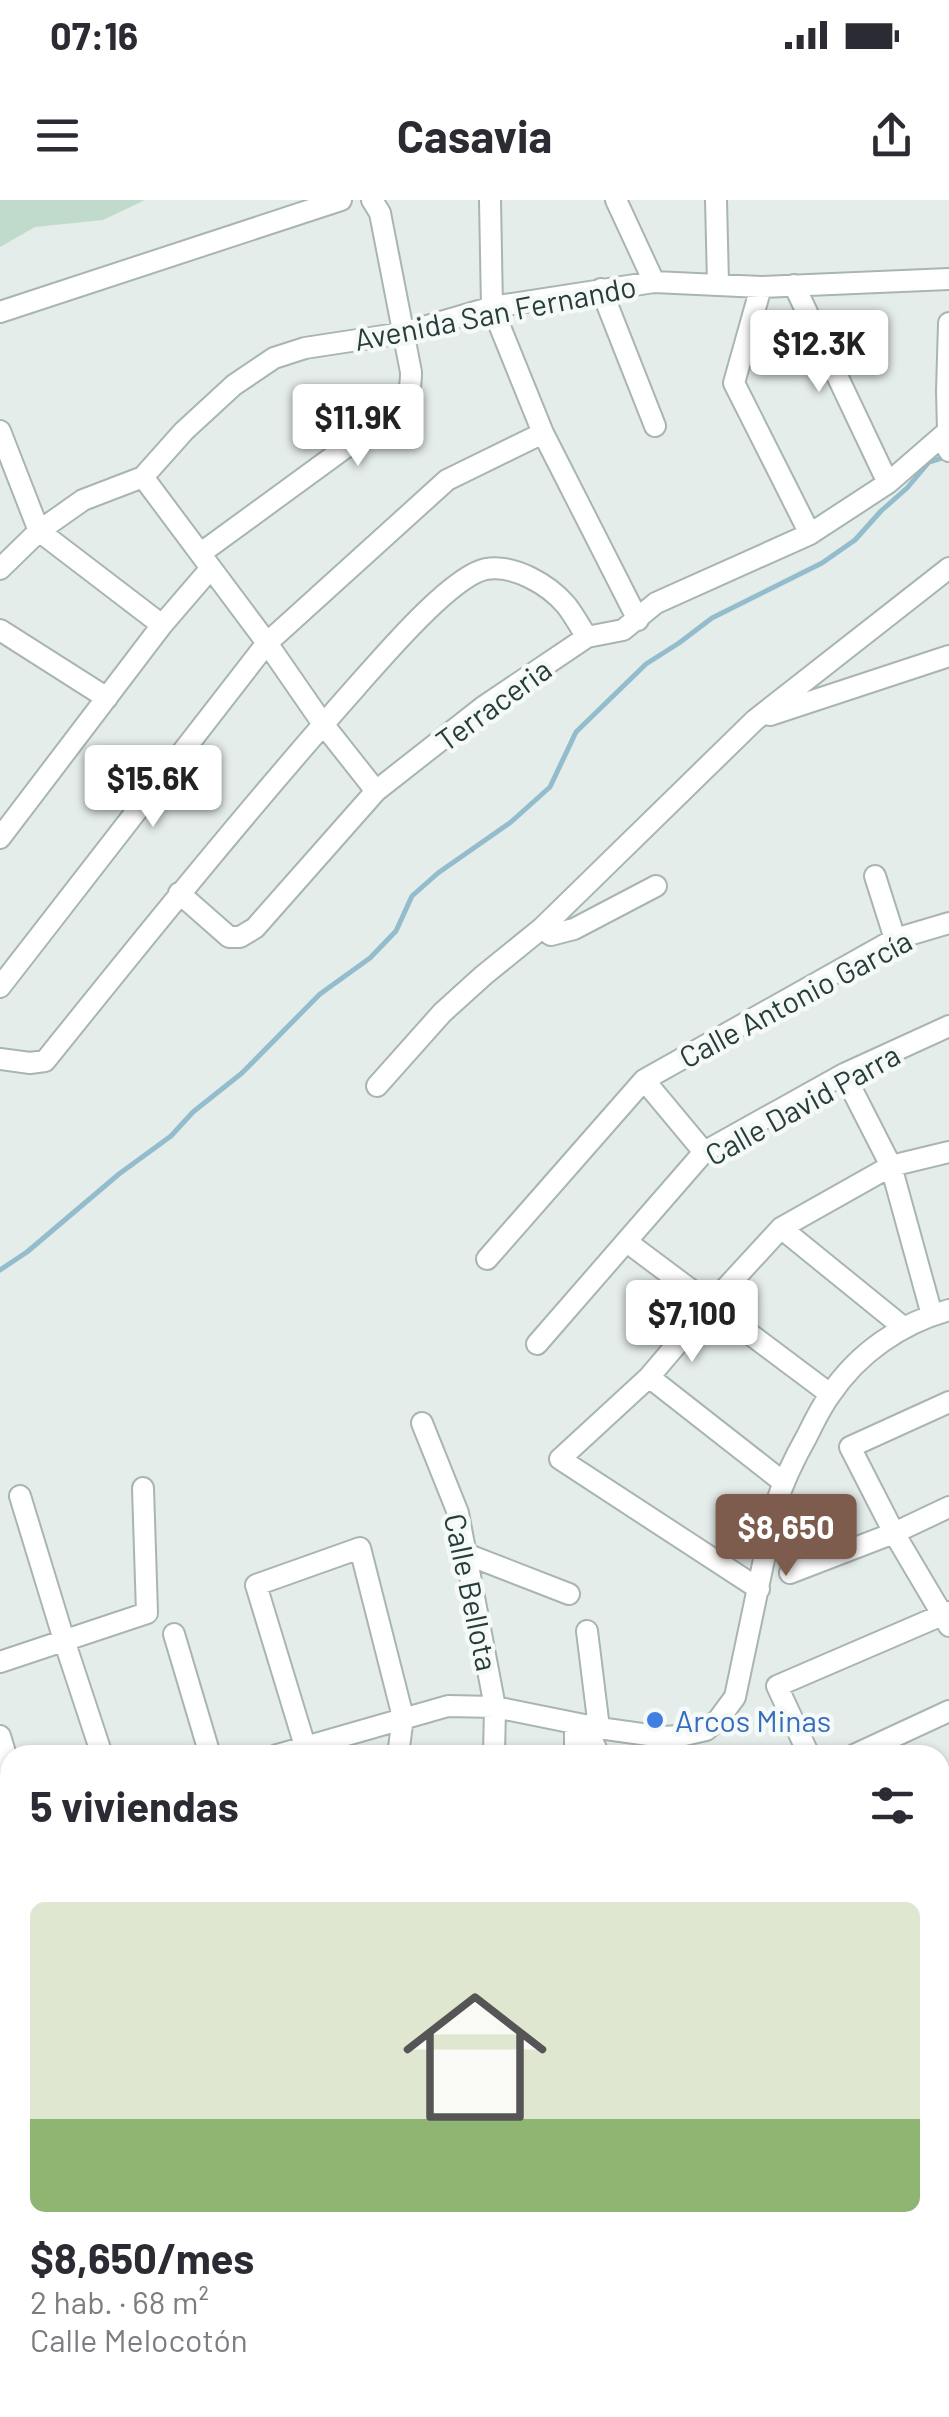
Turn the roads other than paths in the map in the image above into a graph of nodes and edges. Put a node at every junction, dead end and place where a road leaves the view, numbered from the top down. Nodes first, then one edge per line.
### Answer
1 (341, 200) edge
2 (372, 200) edge
3 (490, 200) edge
4 (616, 200) edge
5 (716, 200) edge
6 (949, 280) edge
7 (654, 282) junction
8 (718, 283) junction
9 (794, 285) junction
10 (761, 286) junction
11 (601, 290) junction
12 (492, 306) junction
13 (0, 312) edge
14 (949, 323) edge
15 (402, 333) junction
16 (948, 390) edge
17 (656, 426) dead end
18 (0, 431) edge
19 (543, 434) junction
20 (947, 442) edge
21 (143, 477) junction
22 (888, 483) junction
23 (38, 531) junction
24 (810, 534) junction
25 (206, 560) junction
26 (949, 568) edge
27 (0, 569) edge
28 (638, 620) junction
29 (162, 625) junction
30 (0, 630) edge
31 (587, 637) junction
32 (267, 643) junction
33 (949, 656) edge
34 (107, 698) junction
35 (755, 720) junction
36 (323, 724) junction
37 (376, 790) junction
38 (0, 838) edge
39 (875, 876) dead end
40 (656, 886) dead end
41 (180, 893) junction
42 (949, 923) edge
43 (542, 928) junction
44 (895, 939) junction
45 (0, 987) edge
46 (949, 1026) edge
47 (0, 1060) edge
48 (844, 1074) junction
49 (644, 1080) junction
50 (376, 1086) dead end
51 (704, 1152) junction
52 (949, 1152) edge
53 (891, 1166) junction
54 (781, 1228) junction
55 (627, 1242) junction
56 (487, 1259) dead end
57 (712, 1304) junction
58 (940, 1312) edge
59 (904, 1328) junction
60 (537, 1344) dead end
61 (650, 1377) junction
62 (830, 1394) junction
63 (949, 1402) edge
64 (422, 1423) dead end
65 (782, 1482) junction
66 (143, 1488) dead end
67 (20, 1496) dead end
68 (949, 1508) edge
69 (894, 1532) junction
70 (466, 1554) junction
71 (790, 1572) dead end
72 (759, 1590) junction
73 (569, 1594) dead end
74 (947, 1617) edge
75 (587, 1631) dead end
76 (174, 1634) dead end
77 (64, 1640) junction
78 (0, 1662) edge
79 (495, 1707) junction
80 (949, 1711) edge
81 (403, 1717) junction
82 (586, 1726) junction
83 (99, 1745) edge
84 (207, 1745) edge
85 (305, 1745) edge
86 (308, 1745) edge
87 (399, 1745) edge
88 (494, 1745) edge
89 (579, 1745) edge
90 (595, 1745) edge
91 (805, 1745) edge
92 (876, 1745) edge

1 - 13 street
2 - 15 street
3 - 12 street
4 - 7 street
5 - 8 street
6 - 9 street, Avenida San Fernando
7 - 8 street, Avenida San Fernando
7 - 11 street, Avenida San Fernando
8 - 10 street, Avenida San Fernando
9 - 10 street, Avenida San Fernando
9 - 22 street
10 - 24 street
11 - 12 street, Avenida San Fernando
11 - 17 street
12 - 15 street, Avenida San Fernando
12 - 19 street
14 - 16 street
15 - 21 street, Avenida San Fernando
15 - 25 street
16 - 20 street
18 - 23 street
19 - 28 street
19 - 32 street
20 - 22 street, Terraceria
21 - 23 street, Avenida San Fernando
21 - 25 street
22 - 24 street, Terraceria
23 - 27 street, Avenida San Fernando
23 - 29 street
24 - 28 street, Terraceria
25 - 29 street
25 - 32 street
26 - 35 street
28 - 31 street, Terraceria
29 - 34 street
30 - 34 street
31 - 36 street
31 - 37 street, Terraceria
32 - 36 street
32 - 45 street
33 - 35 street
34 - 38 street
35 - 43 street
36 - 37 street
36 - 41 street
37 - 41 street, Terraceria
39 - 44 street
40 - 43 street
41 - 47 street
42 - 44 street, Calle Antonio García
43 - 50 street
44 - 49 street, Calle Antonio García
46 - 48 street, Calle David Parra
48 - 51 street, Calle David Parra
48 - 53 street
49 - 51 street
49 - 56 street, Calle Antonio García
51 - 55 street, Calle David Parra
52 - 53 street
53 - 54 street
53 - 58 street
54 - 57 street
54 - 59 street
55 - 57 street
55 - 60 street, Calle David Parra
57 - 61 street
57 - 62 street
58 - 59 street
59 - 62 street
61 - 65 street
61 - 72 street
62 - 65 street
63 - 69 street
64 - 70 street, Calle Bellota
65 - 72 street
66 - 77 street
67 - 77 street
68 - 69 street
69 - 71 street
69 - 74 street
70 - 73 street
70 - 79 street, Calle Bellota
72 - 82 street
74 - 91 street
75 - 82 street
76 - 84 street
77 - 78 street
77 - 83 street
79 - 81 street
79 - 82 street
79 - 88 street, Calle Bellota
80 - 92 street
81 - 85 street
81 - 86 street
81 - 87 street
82 - 89 street
82 - 90 street

